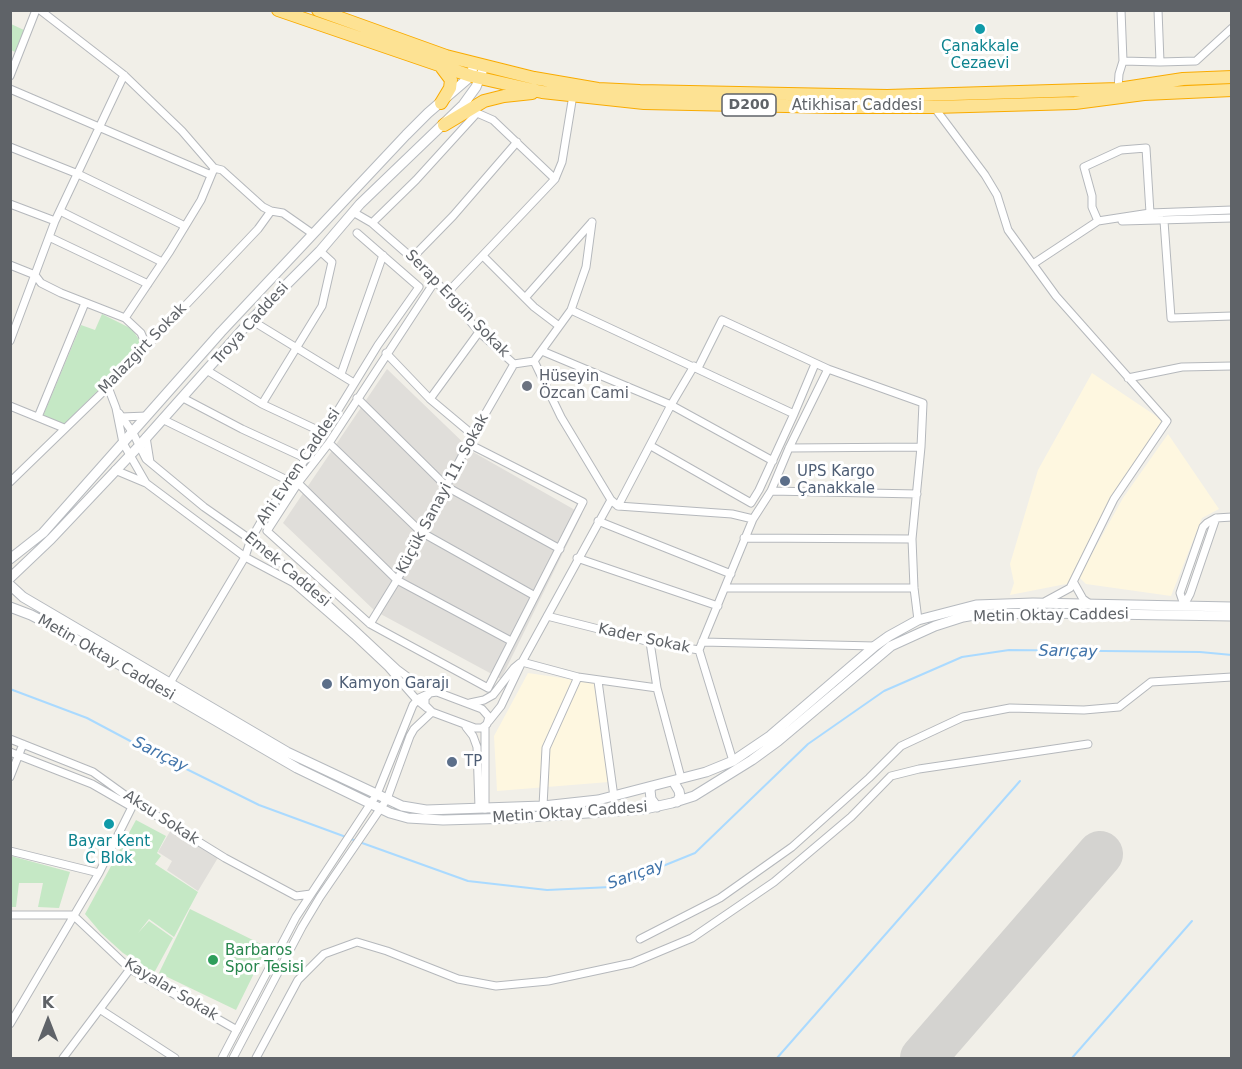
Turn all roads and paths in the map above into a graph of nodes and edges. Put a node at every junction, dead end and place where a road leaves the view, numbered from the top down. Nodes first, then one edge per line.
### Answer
1 (38, 10) edge
2 (278, 10) edge
3 (318, 10) edge
4 (1121, 10) edge
5 (1158, 10) edge
6 (1232, 28) edge
7 (1123, 61) junction
8 (1160, 62) junction
9 (479, 65) junction
10 (442, 68) junction
11 (124, 75) junction
12 (10, 76) edge
13 (1232, 77) edge
14 (476, 78) junction
15 (10, 89) edge
16 (1118, 89) junction
17 (1232, 90) edge
18 (542, 92) junction
19 (573, 95) junction
20 (1030, 98) junction
21 (441, 103) junction
22 (934, 107) junction
23 (444, 125) junction
24 (100, 128) junction
25 (517, 142) junction
26 (10, 147) edge
27 (213, 172) junction
28 (78, 174) junction
29 (555, 179) junction
30 (10, 204) edge
31 (1232, 210) edge
32 (60, 211) junction
33 (271, 211) junction
34 (353, 212) junction
35 (1150, 213) junction
36 (1232, 218) edge
37 (56, 220) junction
38 (1098, 221) junction
39 (1164, 221) junction
40 (372, 222) junction
41 (185, 226) junction
42 (357, 233) dead end
43 (313, 234) junction
44 (49, 237) junction
45 (320, 251) junction
46 (383, 255) junction
47 (483, 256) junction
48 (412, 258) junction
49 (162, 262) junction
50 (1033, 264) junction
51 (10, 265) edge
52 (35, 275) junction
53 (435, 281) junction
54 (148, 284) junction
55 (447, 293) junction
56 (525, 298) junction
57 (85, 303) junction
58 (572, 310) junction
59 (1232, 316) edge
60 (125, 318) junction
61 (252, 320) junction
62 (559, 326) junction
63 (480, 332) junction
64 (10, 341) edge
65 (146, 345) junction
66 (298, 347) junction
67 (542, 351) junction
68 (386, 353) junction
69 (534, 361) junction
70 (514, 364) junction
71 (815, 364) junction
72 (1232, 366) edge
73 (696, 367) junction
74 (828, 369) junction
75 (208, 371) junction
76 (341, 374) junction
77 (1128, 378) junction
78 (354, 383) junction
79 (108, 387) junction
80 (183, 398) junction
81 (357, 398) junction
82 (430, 399) junction
83 (262, 404) junction
84 (671, 405) junction
85 (10, 406) edge
86 (116, 408) junction
87 (794, 414) junction
88 (147, 416) junction
89 (38, 417) junction
90 (121, 417) junction
91 (162, 419) junction
92 (64, 428) junction
93 (133, 433) junction
94 (324, 433) junction
95 (473, 435) junction
96 (146, 438) junction
97 (328, 442) junction
98 (123, 443) junction
99 (469, 444) junction
100 (651, 446) junction
101 (138, 447) junction
102 (921, 447) junction
103 (789, 448) junction
104 (129, 455) junction
105 (305, 458) junction
106 (772, 461) junction
107 (150, 462) junction
108 (115, 470) junction
109 (289, 481) junction
110 (10, 482) edge
111 (146, 483) junction
112 (298, 483) junction
113 (447, 487) junction
114 (771, 491) junction
115 (917, 494) junction
116 (610, 500) junction
117 (618, 506) junction
118 (1232, 517) edge
119 (753, 519) junction
120 (598, 521) junction
121 (421, 532) junction
122 (744, 538) junction
123 (251, 539) junction
124 (912, 539) junction
125 (561, 549) junction
126 (245, 557) junction
127 (577, 558) junction
128 (10, 559) edge
129 (731, 574) junction
130 (10, 578) edge
131 (397, 580) junction
132 (1074, 583) junction
133 (10, 585) edge
134 (725, 588) junction
135 (914, 588) junction
136 (535, 596) junction
137 (1042, 603) junction
138 (1091, 604) junction
139 (1184, 605) junction
140 (718, 606) junction
141 (10, 607) edge
142 (1232, 607) edge
143 (547, 616) junction
144 (1184, 616) junction
145 (1232, 616) edge
146 (918, 620) junction
147 (370, 624) junction
148 (511, 641) junction
149 (650, 642) junction
150 (702, 642) junction
151 (875, 646) junction
152 (699, 650) junction
153 (522, 662) junction
154 (578, 677) junction
155 (1232, 677) edge
156 (598, 681) junction
157 (170, 684) junction
158 (657, 688) junction
159 (433, 692) junction
160 (417, 700) junction
161 (468, 703) junction
162 (429, 710) junction
163 (487, 724) junction
164 (464, 725) junction
165 (10, 739) edge
166 (23, 744) junction
167 (1088, 744) dead end
168 (10, 752) edge
169 (18, 755) junction
170 (733, 761) junction
171 (10, 777) edge
172 (677, 779) junction
173 (652, 786) junction
174 (377, 794) junction
175 (614, 797) junction
176 (387, 799) junction
177 (677, 802) junction
178 (370, 805) junction
179 (543, 806) junction
180 (657, 807) junction
181 (482, 809) junction
182 (381, 810) junction
183 (10, 851) edge
184 (99, 873) junction
185 (311, 894) junction
186 (10, 915) edge
187 (73, 915) junction
188 (640, 939) dead end
189 (130, 969) junction
190 (101, 1010) junction
191 (10, 1024) edge
192 (237, 1030) junction
193 (65, 1056) edge
194 (75, 1059) edge
195 (176, 1059) edge
196 (222, 1059) edge
197 (233, 1059) edge
198 (256, 1059) edge

1 - 11 street
1 - 12 street
2 - 10 highway, Atikhisar Caddesi / D200
3 - 9 highway, Atikhisar Caddesi / D200
4 - 7 street
5 - 8 street
6 - 8 street
7 - 8 street
7 - 16 street
9 - 14 main road, Troya Caddesi
9 - 20 highway, Atikhisar Caddesi / D200
10 - 14 highway, Atikhisar Caddesi / D200
10 - 21 highway
11 - 24 street
11 - 27 street
13 - 16 highway, Atikhisar Caddesi / D200
14 - 18 highway, Atikhisar Caddesi / D200
14 - 21 main road, Troya Caddesi
14 - 23 main road, Troya Caddesi
15 - 24 street
16 - 20 highway, Atikhisar Caddesi / D200
17 - 20 highway, Atikhisar Caddesi / D200
18 - 19 highway, Atikhisar Caddesi / D200
18 - 23 highway
19 - 22 highway, Atikhisar Caddesi / D200
19 - 29 street
20 - 22 highway, Atikhisar Caddesi / D200
21 - 43 main road, Troya Caddesi
22 - 50 street
23 - 34 main road, Troya Caddesi
24 - 27 street
24 - 28 street
25 - 29 street
25 - 40 street
25 - 48 street
26 - 28 street
27 - 33 street
27 - 41 street
28 - 32 street
28 - 41 street
29 - 47 street
30 - 37 street
31 - 35 street
32 - 37 street
32 - 49 street
33 - 43 street
33 - 65 street, Malazgirt Sokak
34 - 40 street, Serap Ergün Sokak
34 - 45 main road, Troya Caddesi
35 - 38 street
35 - 38 street
35 - 39 street
36 - 39 street
37 - 44 street
38 - 39 street
38 - 50 street
39 - 59 street
40 - 48 street, Serap Ergün Sokak
41 - 49 street
42 - 46 street
43 - 88 main road, Troya Caddesi
44 - 52 street
44 - 54 street
45 - 61 main road, Troya Caddesi
45 - 66 street
46 - 76 street
46 - 78 street, Ahi Evren Caddesi
47 - 55 street
47 - 56 street
48 - 53 street, Serap Ergün Sokak
49 - 54 street
50 - 77 street
51 - 52 street
52 - 57 street
52 - 64 street
53 - 55 street, Serap Ergün Sokak
53 - 68 street
54 - 60 street
55 - 63 street, Serap Ergün Sokak
56 - 58 street
56 - 62 street
57 - 60 street
57 - 89 street
58 - 62 street
58 - 73 street
60 - 65 street
61 - 66 street
61 - 75 main road, Troya Caddesi
62 - 67 street
63 - 70 street, Serap Ergün Sokak
63 - 82 street
65 - 79 street, Malazgirt Sokak
66 - 76 street
66 - 83 street
67 - 69 street
67 - 84 street
68 - 81 street
68 - 82 street
69 - 70 street, Serap Ergün Sokak
69 - 116 street
70 - 95 street, Küçük Sanayi 11. Sokak
71 - 73 street
71 - 74 street
71 - 87 street
72 - 77 street
73 - 84 street
73 - 87 street
74 - 102 street
74 - 103 street
75 - 80 main road, Troya Caddesi
75 - 83 street
76 - 78 street
77 - 132 street
78 - 94 street, Ahi Evren Caddesi
79 - 86 street
79 - 92 street, Malazgirt Sokak
80 - 91 main road, Troya Caddesi
80 - 105 street
81 - 97 street
81 - 113 street
82 - 95 street
83 - 94 street
84 - 100 street
84 - 106 street
85 - 89 street
86 - 90 street, Emek Caddesi
86 - 98 street, Emek Caddesi
87 - 106 street
88 - 90 street
88 - 93 main road, Troya Caddesi
89 - 92 street
90 - 93 street, Emek Caddesi
91 - 96 main road, Troya Caddesi
91 - 109 street
92 - 110 street, Malazgirt Sokak
93 - 98 main road, Troya Caddesi
93 - 101 street, Emek Caddesi
94 - 105 street, Ahi Evren Caddesi
95 - 99 street, Küçük Sanayi 11. Sokak
96 - 101 main road, Troya Caddesi
96 - 107 street
97 - 112 street
97 - 121 street
98 - 104 street, Emek Caddesi
98 - 128 main road, Troya Caddesi
99 - 113 street, Küçük Sanayi 11. Sokak
99 - 125 street
100 - 106 street
100 - 117 street
101 - 104 main road, Troya Caddesi
101 - 107 street, Emek Caddesi
102 - 103 street
102 - 115 street
103 - 114 street
104 - 108 main road, Troya Caddesi
104 - 111 street, Emek Caddesi
105 - 109 street, Ahi Evren Caddesi
107 - 123 street, Emek Caddesi
108 - 111 street
108 - 130 main road, Troya Caddesi
109 - 123 street, Ahi Evren Caddesi
111 - 126 street, Emek Caddesi
112 - 131 street
112 - 147 street
113 - 121 street, Küçük Sanayi 11. Sokak
113 - 125 street
114 - 115 street
114 - 119 street
115 - 124 street
116 - 117 street
116 - 120 street
117 - 119 street
118 - 139 street
119 - 122 street
120 - 127 street
120 - 129 street
121 - 131 street, Küçük Sanayi 11. Sokak
121 - 136 street
122 - 124 street
122 - 129 street
123 - 126 street, Ahi Evren Caddesi
123 - 159 street, Emek Caddesi
124 - 135 street
125 - 136 street
126 - 157 street, Ahi Evren Caddesi
126 - 160 street, Emek Caddesi
127 - 140 street
127 - 143 street
129 - 134 street
131 - 147 street, Küçük Sanayi 11. Sokak
131 - 148 street
132 - 137 street
132 - 138 street
133 - 157 main road, Metin Oktay Caddesi
134 - 135 street
134 - 140 street
135 - 146 street
136 - 148 street
137 - 138 main road, Metin Oktay Caddesi
137 - 146 main road, Metin Oktay Caddesi
138 - 139 main road, Metin Oktay Caddesi
139 - 142 main road, Metin Oktay Caddesi
139 - 144 main road
140 - 150 street
141 - 178 main road, Metin Oktay Caddesi
143 - 149 street, Kader Sokak
143 - 153 street
144 - 145 main road, Metin Oktay Caddesi
144 - 177 main road, Metin Oktay Caddesi
146 - 151 main road, Metin Oktay Caddesi
147 - 148 street
149 - 152 street, Kader Sokak
149 - 158 street
150 - 151 street
150 - 152 street
151 - 170 main road, Metin Oktay Caddesi
152 - 170 street, Kader Sokak
153 - 154 street
153 - 161 street
153 - 163 street
154 - 156 street
154 - 179 street
155 - 188 street
156 - 158 street
156 - 175 street
157 - 174 main road, Metin Oktay Caddesi
158 - 172 street
159 - 160 street
159 - 161 street, Emek Caddesi
159 - 162 street
160 - 162 street, Emek Caddesi
160 - 174 street
161 - 163 street
162 - 164 street, Emek Caddesi
162 - 176 street
163 - 164 street, Emek Caddesi
163 - 181 street
164 - 181 street
165 - 166 street, Aksu Sokak
166 - 169 street
166 - 185 street, Aksu Sokak
167 - 198 street
168 - 169 street, Aksu Sokak
169 - 171 street
169 - 184 street, Aksu Sokak
170 - 172 main road, Metin Oktay Caddesi
172 - 173 main road, Metin Oktay Caddesi
172 - 177 main road
173 - 175 main road, Metin Oktay Caddesi
173 - 180 main road
174 - 176 main road, Metin Oktay Caddesi
174 - 178 street
175 - 179 main road, Metin Oktay Caddesi
176 - 181 main road, Metin Oktay Caddesi
176 - 182 street
177 - 180 main road, Metin Oktay Caddesi
178 - 182 main road, Metin Oktay Caddesi
178 - 185 street
179 - 181 main road, Metin Oktay Caddesi
180 - 182 main road, Metin Oktay Caddesi
182 - 197 street
183 - 184 street
184 - 187 street
185 - 192 street
186 - 187 street
187 - 189 street, Kayalar Sokak
187 - 191 street
189 - 190 street
189 - 192 street, Kayalar Sokak
190 - 193 street
190 - 195 street
192 - 196 street
193 - 194 street

